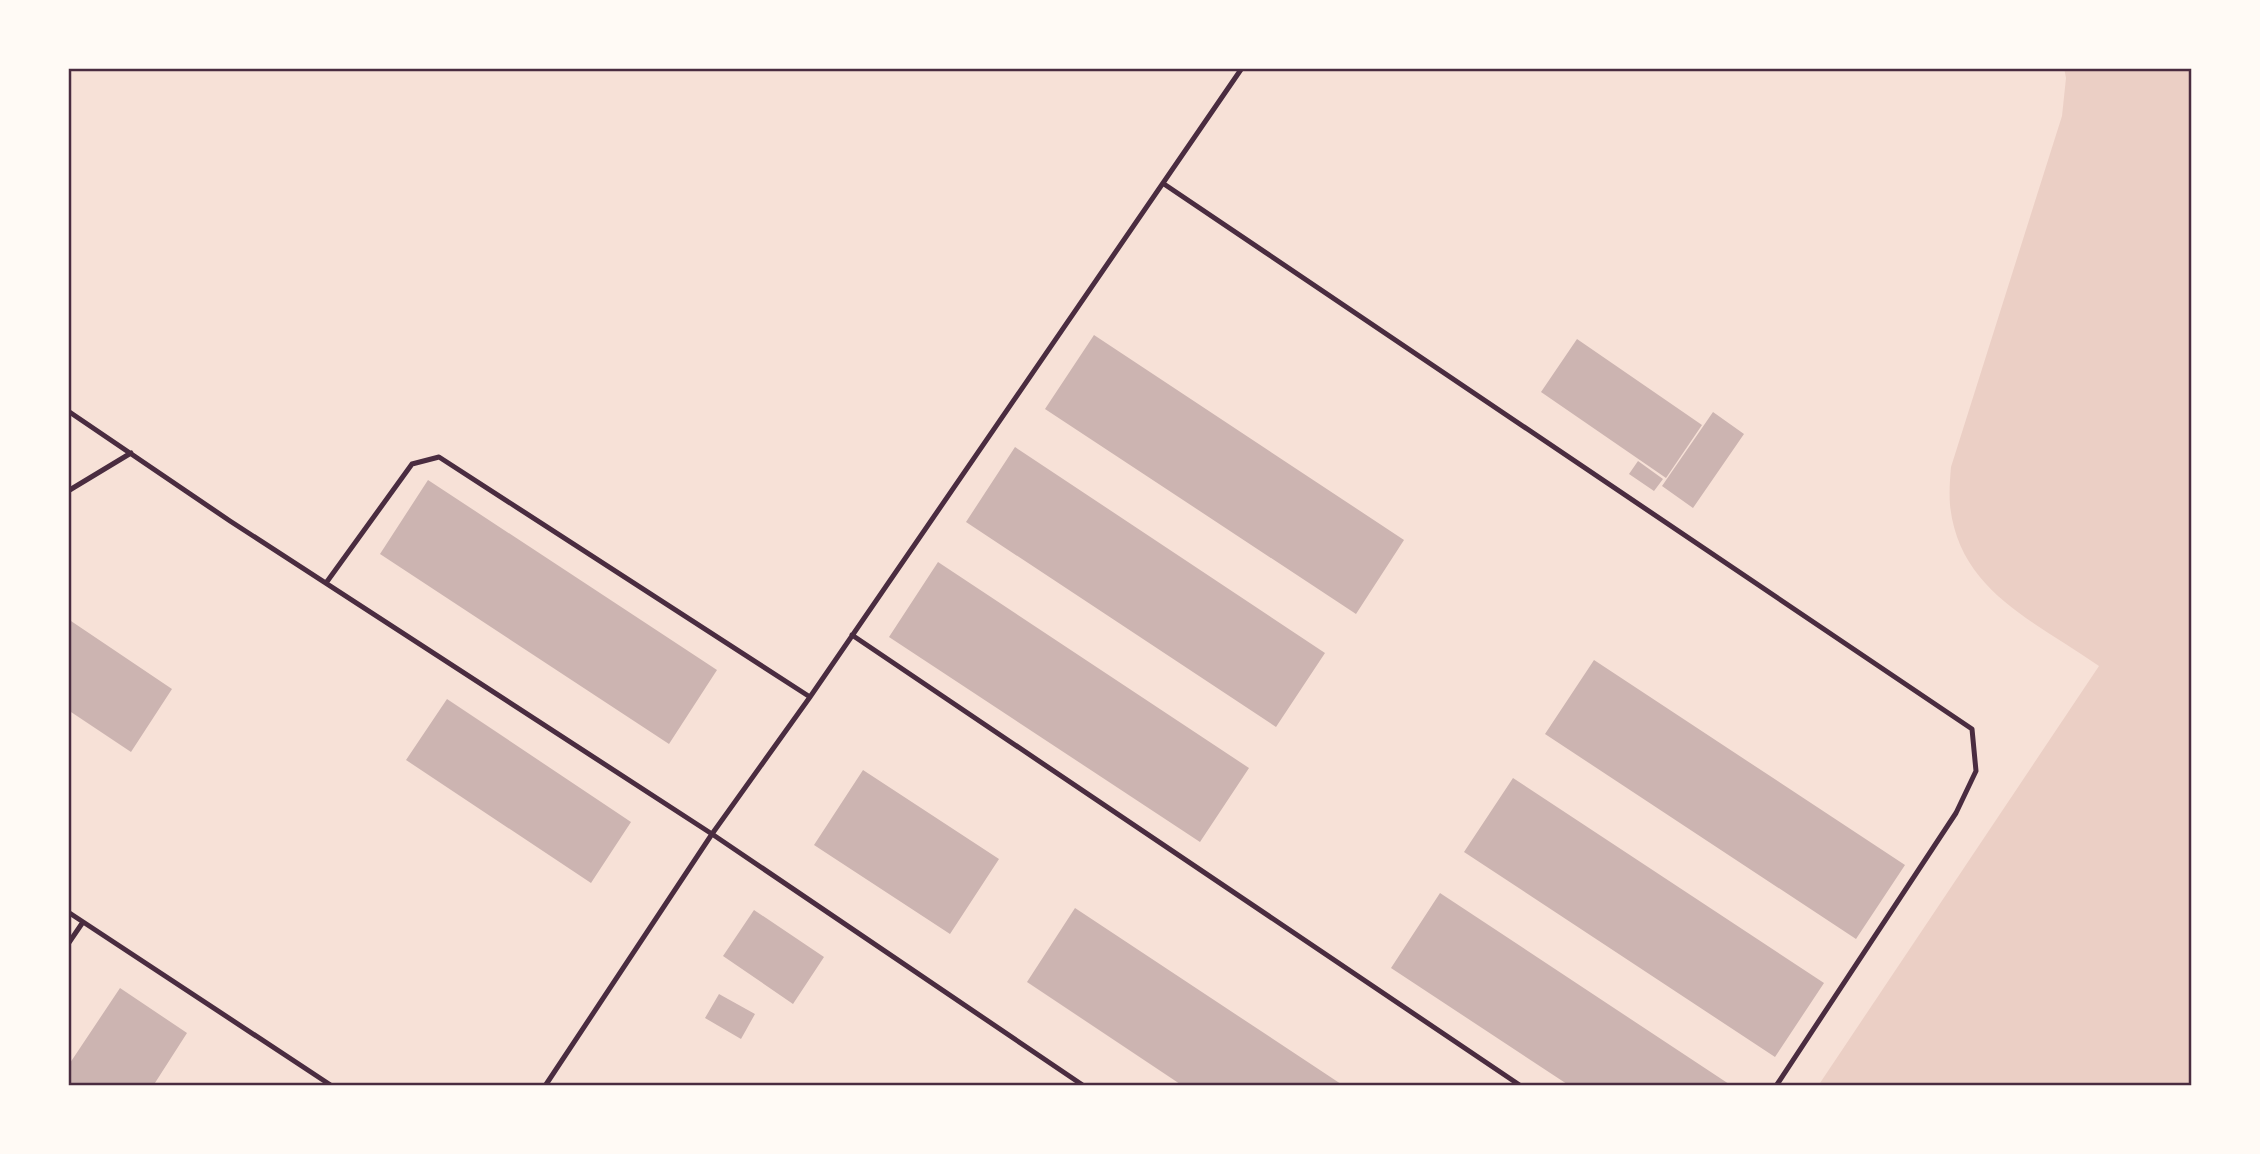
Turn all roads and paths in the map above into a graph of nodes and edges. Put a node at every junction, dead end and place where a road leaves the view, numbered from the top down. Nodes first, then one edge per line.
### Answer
1 (1242, 68) edge
2 (1164, 184) junction
3 (68, 411) edge
4 (131, 453) junction
5 (68, 491) edge
6 (326, 583) junction
7 (852, 635) junction
8 (810, 697) junction
9 (712, 834) junction
10 (68, 912) edge
11 (83, 922) junction
12 (68, 944) edge
13 (332, 1086) edge
14 (545, 1086) edge
15 (1084, 1086) edge
16 (1521, 1086) edge
17 (1776, 1086) edge

1 - 2 lane
2 - 7 lane
2 - 17 lane
3 - 4 lane
4 - 5 lane
4 - 6 lane
6 - 8 lane
6 - 9 lane
7 - 8 lane
7 - 16 lane
8 - 9 lane
9 - 14 lane
9 - 15 lane
10 - 11 lane
11 - 12 lane
11 - 13 lane

